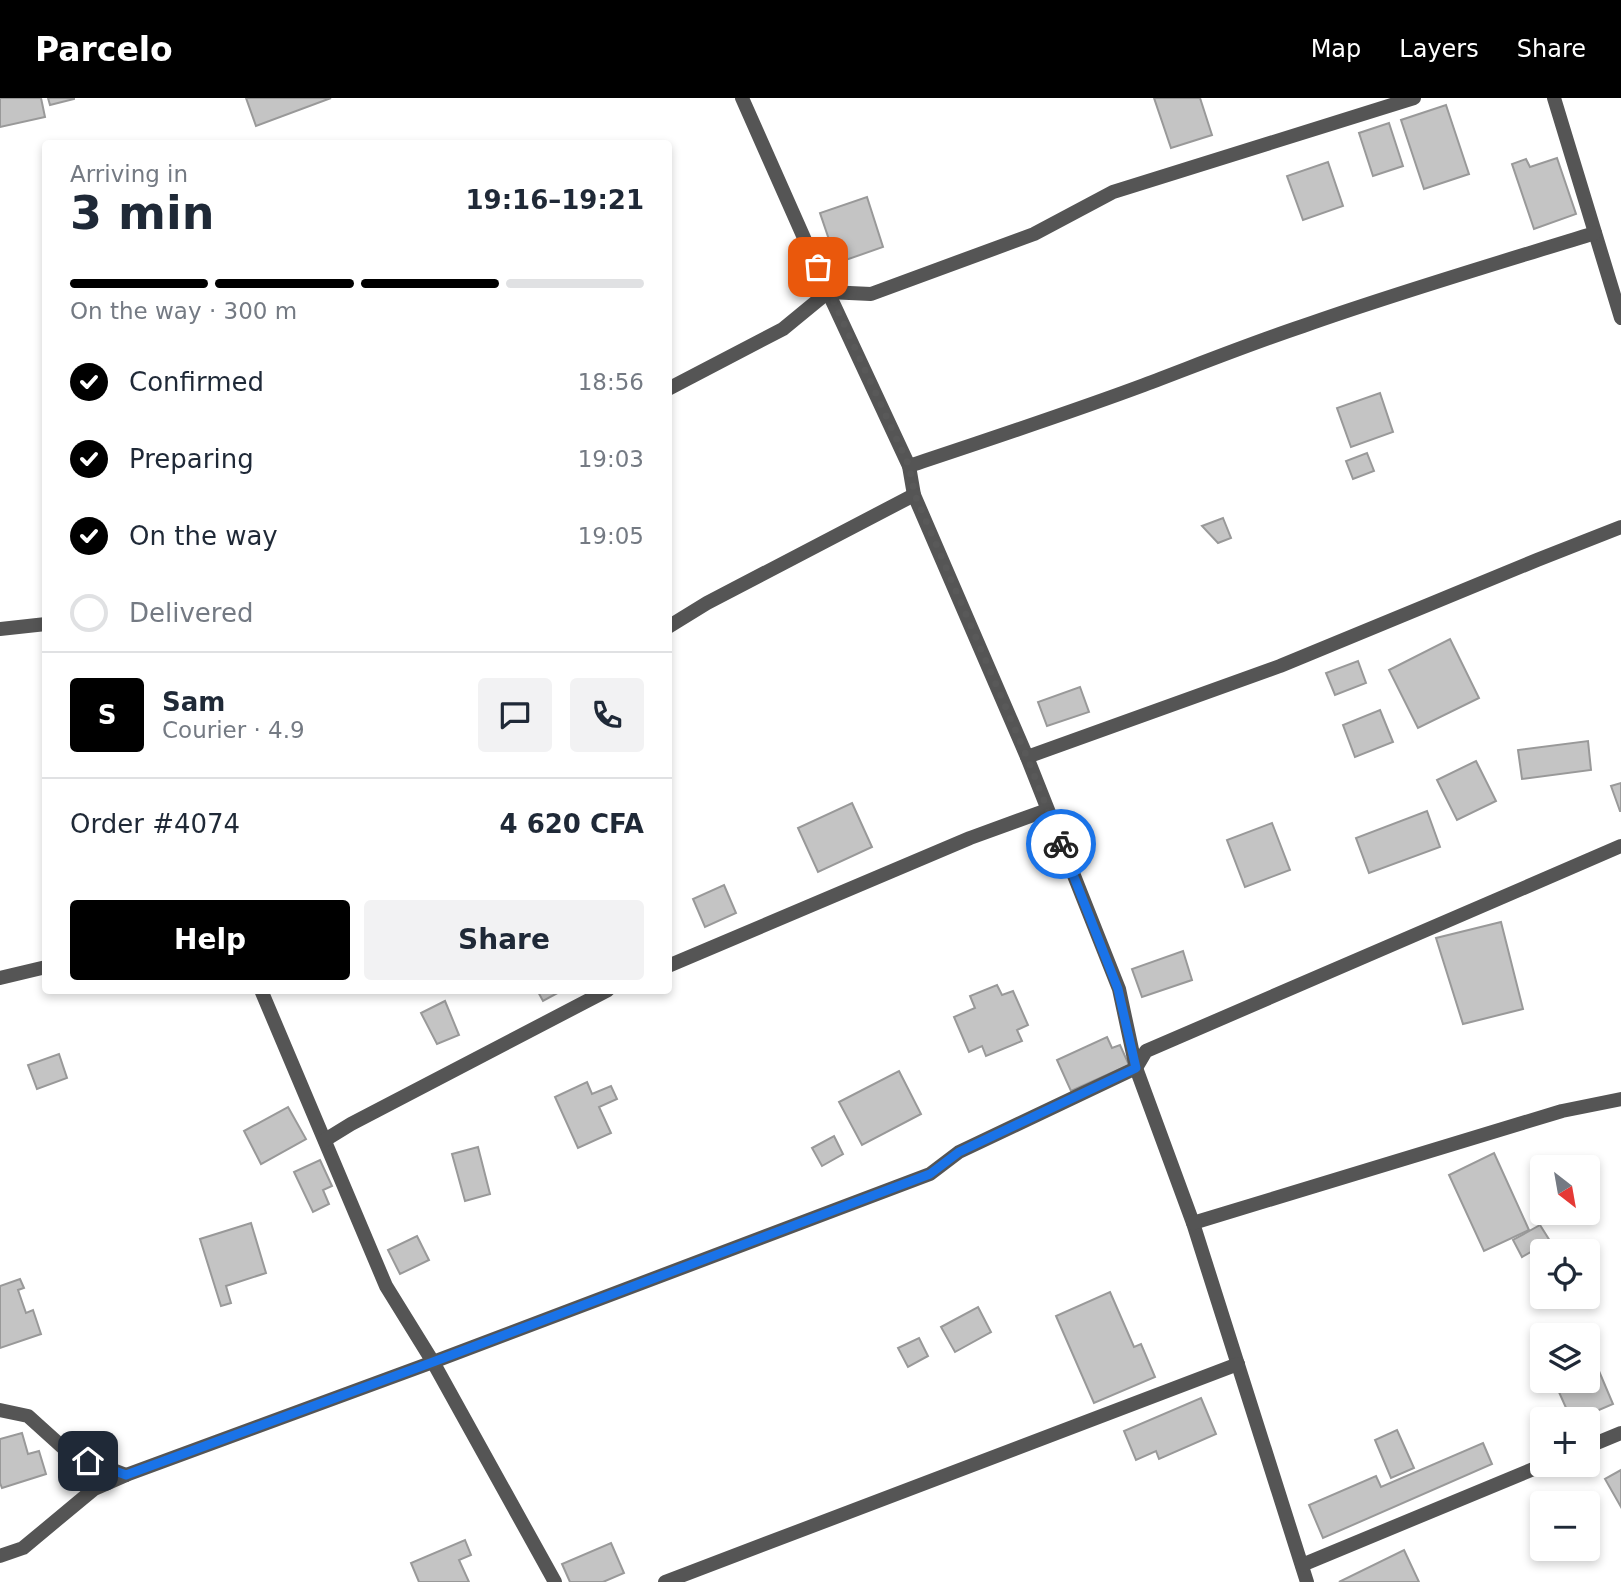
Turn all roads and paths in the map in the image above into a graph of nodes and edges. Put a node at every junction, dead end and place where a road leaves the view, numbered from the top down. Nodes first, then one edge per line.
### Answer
1 (742, 98) edge
2 (1414, 98) edge
3 (1554, 98) edge
4 (1595, 233) junction
5 (828, 292) junction
6 (1621, 317) edge
7 (672, 387) edge
8 (909, 466) junction
9 (915, 495) junction
10 (1621, 527) edge
11 (42, 624) edge
12 (672, 625) edge
13 (0, 629) edge
14 (1027, 757) junction
15 (1047, 810) junction
16 (1621, 846) edge
17 (672, 964) edge
18 (42, 968) edge
19 (0, 978) edge
20 (263, 994) edge
21 (600, 994) edge
22 (1136, 1068) junction
23 (1621, 1100) edge
24 (325, 1140) junction
25 (1193, 1223) junction
26 (433, 1362) junction
27 (1238, 1364) junction
28 (0, 1410) edge
29 (1621, 1433) edge
30 (1600, 1442) edge
31 (1530, 1470) edge
32 (126, 1475) junction
33 (0, 1556) edge
34 (1302, 1565) junction
35 (555, 1582) edge
36 (665, 1582) edge
37 (1307, 1582) edge

1 - 5 street
2 - 5 street
3 - 4 street
4 - 6 street
4 - 8 street
5 - 7 street
5 - 8 street
8 - 9 street
9 - 12 street
9 - 14 street
10 - 14 street
11 - 13 street
14 - 15 street
15 - 17 street
15 - 22 street
16 - 22 street
18 - 19 street
20 - 24 street
21 - 24 street
22 - 25 street
22 - 26 street
23 - 25 street
24 - 26 street
25 - 27 street
26 - 32 street
26 - 35 street
27 - 34 street
27 - 36 street
28 - 32 street
29 - 30 street
31 - 34 street
32 - 33 street
34 - 37 street

